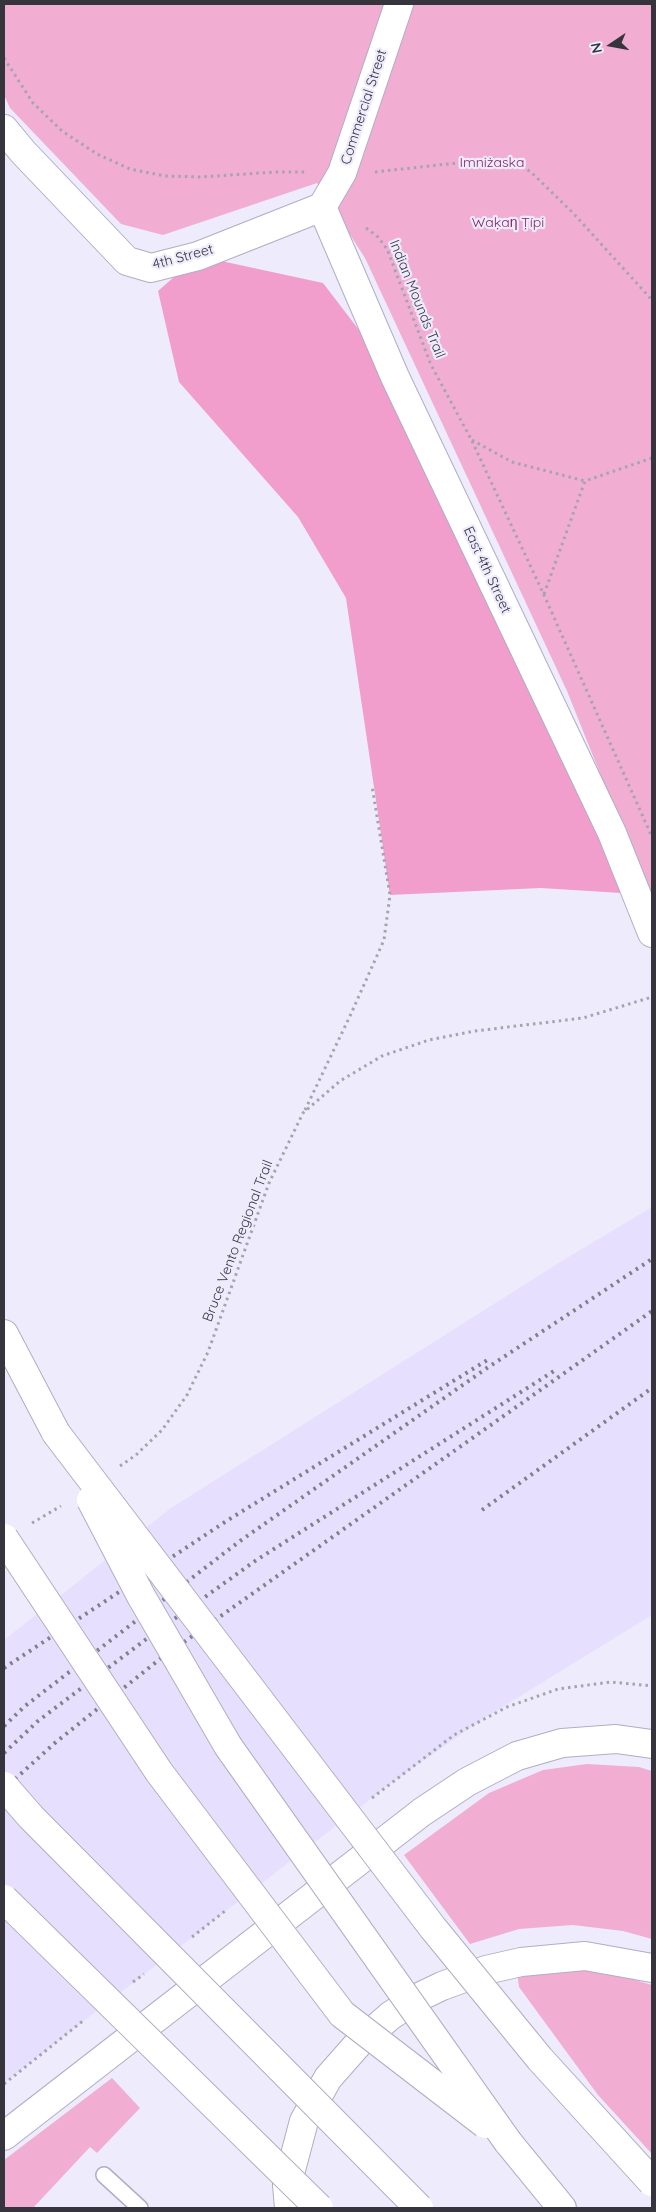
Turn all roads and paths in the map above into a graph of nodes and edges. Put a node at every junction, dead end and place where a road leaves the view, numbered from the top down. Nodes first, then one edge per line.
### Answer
1 (399, 4) edge
2 (4, 58) edge
3 (4, 129) edge
4 (342, 173) junction
5 (322, 207) junction
6 (364, 227) dead end
7 (652, 300) edge
8 (471, 439) junction
9 (652, 458) edge
10 (585, 481) junction
11 (544, 594) junction
12 (372, 786) dead end
13 (652, 837) edge
14 (652, 933) edge
15 (652, 997) edge
16 (303, 1113) junction
17 (4, 1334) edge
18 (56, 1433) junction
19 (114, 1470) dead end
20 (62, 1506) dead end
21 (28, 1525) dead end
22 (4, 1538) edge
23 (652, 1744) edge
24 (4, 1786) edge
25 (4, 1898) edge
26 (652, 1968) edge
27 (4, 2136) edge
28 (508, 2142) junction
29 (104, 2175) dead end
30 (652, 2182) edge
31 (140, 2208) edge
32 (289, 2208) edge
33 (319, 2208) edge
34 (419, 2208) edge
35 (562, 2208) edge

1 - 4 main road, Commercial Street
2 - 4 path
3 - 5 main road, 4th Street
4 - 5 main road, Commercial Street
4 - 7 path
5 - 14 main road, East 4th Street
6 - 8 path, Indian Mounds Trail
8 - 10 path
8 - 11 path, Indian Mounds Trail
9 - 10 path
10 - 11 path
11 - 13 path, Indian Mounds Trail
12 - 16 path
15 - 16 path, Bruce Vento Regional Trail
16 - 19 path, Bruce Vento Regional Trail
17 - 18 main road
18 - 28 main road, bridge
18 - 30 main road, bridge
20 - 21 path
22 - 28 main road, bridge
23 - 27 main road
24 - 34 main road, bridge
25 - 33 main road, bridge
26 - 32 main road
28 - 35 main road
29 - 31 lane

